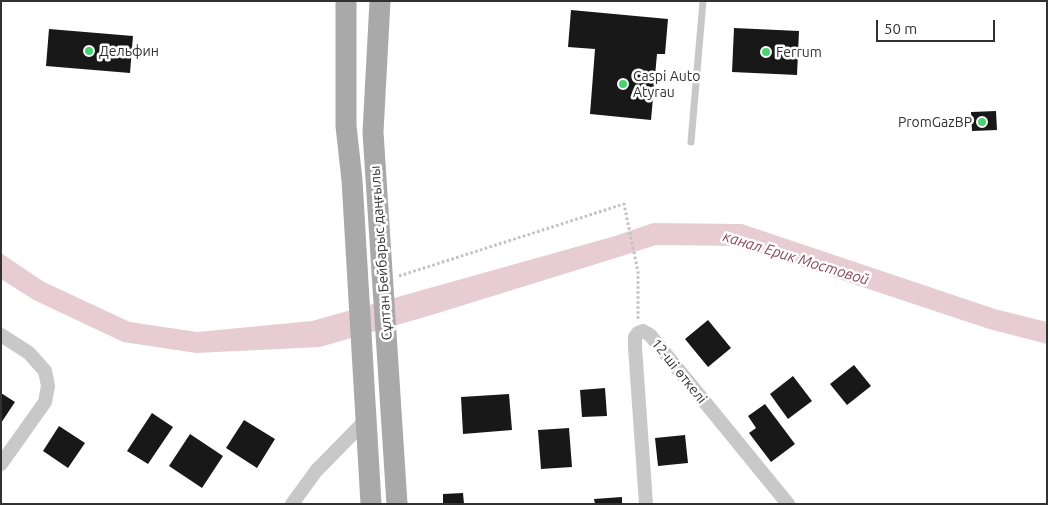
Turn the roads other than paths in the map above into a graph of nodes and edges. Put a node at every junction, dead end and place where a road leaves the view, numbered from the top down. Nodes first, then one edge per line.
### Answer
1 (346, 1) edge
2 (380, 1) edge
3 (703, 1) edge
4 (691, 142) dead end
5 (1, 335) edge
6 (366, 420) junction
7 (1, 464) edge
8 (292, 504) edge
9 (371, 504) edge
10 (397, 504) edge
11 (646, 504) edge
12 (788, 504) edge

1 - 6 main road, Сұлтан Бейбарыс даңғылы
2 - 10 main road, Сұлтан Бейбарыс даңғылы
3 - 4 lane
5 - 7 street
6 - 8 street
6 - 9 main road, Сұлтан Бейбарыс даңғылы
11 - 12 street, 12-ші өткелі

